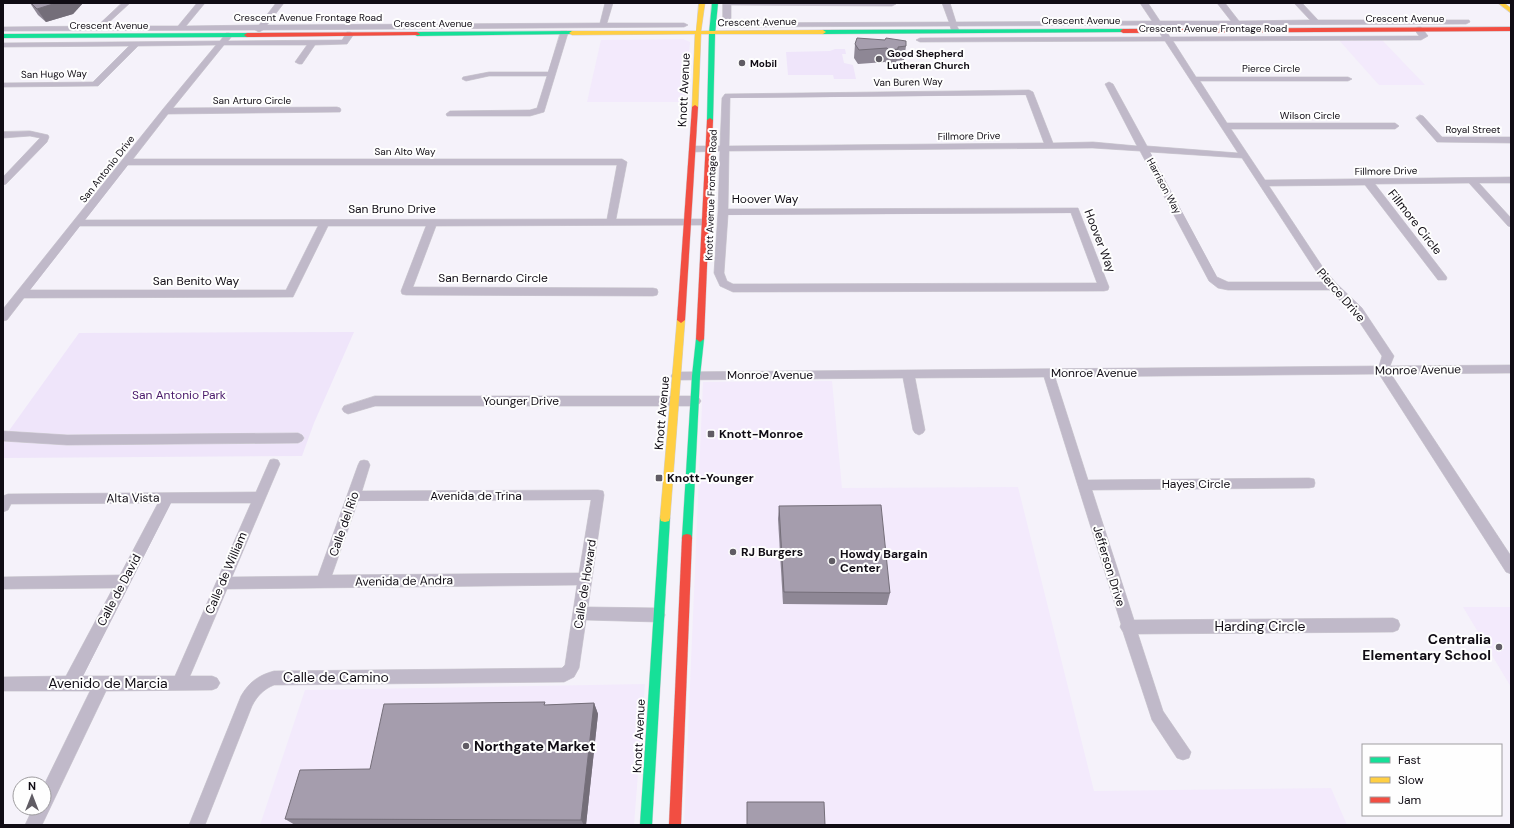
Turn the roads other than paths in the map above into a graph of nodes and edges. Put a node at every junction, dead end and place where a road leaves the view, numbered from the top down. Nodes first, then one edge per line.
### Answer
1 (126, 3) edge
2 (201, 3) edge
3 (280, 3) edge
4 (609, 3) edge
5 (702, 3) edge
6 (715, 3) edge
7 (727, 3) edge
8 (946, 3) edge
9 (1144, 3) edge
10 (1221, 3) edge
11 (1298, 3) edge
12 (1501, 3) edge
13 (892, 4) edge
14 (1511, 11) edge
15 (1466, 22) dead end
16 (1237, 23) junction
17 (1316, 23) junction
18 (684, 25) dead end
19 (603, 26) junction
20 (99, 28) junction
21 (180, 28) junction
22 (954, 28) junction
23 (3, 29) edge
24 (1511, 29) edge
25 (258, 31) junction
26 (1163, 31) junction
27 (564, 33) junction
28 (350, 34) junction
29 (698, 34) junction
30 (712, 34) junction
31 (229, 35) junction
32 (3, 36) edge
33 (920, 40) dead end
34 (312, 43) junction
35 (136, 44) junction
36 (222, 44) junction
37 (3, 45) edge
38 (300, 62) dead end
39 (552, 74) junction
40 (466, 79) dead end
41 (1194, 79) junction
42 (1348, 79) dead end
43 (1109, 84) dead end
44 (3, 85) edge
45 (728, 96) joint
46 (695, 98) junction
47 (710, 98) junction
48 (337, 110) dead end
49 (166, 111) junction
50 (450, 114) dead end
51 (1420, 118) dead end
52 (1225, 126) junction
53 (1395, 126) dead end
54 (3, 135) edge
55 (1511, 140) edge
56 (1050, 146) junction
57 (693, 149) junction
58 (709, 149) junction
59 (723, 149) junction
60 (1145, 150) junction
61 (1245, 156) junction
62 (127, 162) junction
63 (1511, 180) edge
64 (1472, 181) junction
65 (3, 182) edge
66 (1368, 182) junction
67 (1262, 183) junction
68 (723, 212) junction
69 (325, 222) junction
70 (432, 222) junction
71 (611, 222) junction
72 (688, 222) junction
73 (706, 222) junction
74 (78, 223) junction
75 (1511, 224) edge
76 (1442, 278) dead end
77 (1332, 286) junction
78 (734, 288) joint
79 (653, 292) dead end
80 (22, 294) junction
81 (3, 317) edge
82 (1382, 371) junction
83 (1509, 372) edge
84 (1048, 373) junction
85 (908, 374) junction
86 (677, 376) junction
87 (696, 376) junction
88 (674, 400) junction
89 (695, 401) junction
90 (348, 409) dead end
91 (919, 430) dead end
92 (3, 436) edge
93 (298, 438) dead end
94 (274, 464) dead end
95 (364, 465) dead end
96 (1310, 483) dead end
97 (1083, 485) junction
98 (598, 495) joint
99 (353, 496) junction
100 (259, 497) junction
101 (168, 498) junction
102 (5, 502) edge
103 (1511, 568) edge
104 (586, 579) junction
105 (125, 581) junction
106 (323, 582) junction
107 (3, 583) edge
108 (222, 583) junction
109 (581, 613) junction
110 (672, 614) junction
111 (1393, 625) dead end
112 (1127, 627) junction
113 (569, 672) joint
114 (102, 683) junction
115 (179, 683) junction
116 (212, 683) dead end
117 (3, 684) edge
118 (71, 684) junction
119 (1183, 752) dead end
120 (52, 786) edge
121 (197, 825) edge
122 (646, 825) edge
123 (675, 825) edge

1 - 20 street
2 - 21 street
3 - 25 street
4 - 19 street
5 - 29 main road, Knott Avenue
6 - 30 main road, Knott Avenue
7 - 13 street
7 - 22 street, Crescent Avenue
8 - 22 street
9 - 26 street, Pierce Drive
10 - 16 street
11 - 17 street
12 - 14 main road
15 - 17 street, Crescent Avenue
16 - 17 street, Crescent Avenue
16 - 26 street, Crescent Avenue
18 - 19 street, Crescent Avenue Frontage Road
19 - 25 street, Crescent Avenue Frontage Road
20 - 21 street, Crescent Avenue Frontage Road
20 - 23 street, Crescent Avenue Frontage Road
21 - 25 street, Crescent Avenue Frontage Road
22 - 26 main road, Crescent Avenue
22 - 30 main road, Crescent Avenue
24 - 26 main road, Crescent Avenue
25 - 28 main road, Crescent Avenue
25 - 31 main road, Crescent Avenue
26 - 33 street, Crescent Avenue Frontage Road
26 - 41 street, Pierce Drive
27 - 28 main road, Crescent Avenue
27 - 29 main road, Crescent Avenue
27 - 39 street
28 - 34 street, Crescent Avenue Frontage Road
29 - 30 main road, Crescent Avenue
29 - 46 main road, Knott Avenue
30 - 47 main road, Knott Avenue
31 - 32 main road, Crescent Avenue
31 - 36 street, San Antonio Drive
34 - 36 street, Crescent Avenue Frontage Road
34 - 38 street
35 - 36 street, Crescent Avenue Frontage Road
35 - 37 street, Crescent Avenue Frontage Road
35 - 44 street, San Hugo Way
36 - 49 street, San Antonio Drive
39 - 40 street
39 - 50 street
41 - 42 street, Pierce Circle
41 - 52 street, Pierce Drive
43 - 60 street, Harrison Way
45 - 56 street, Van Buren Way
45 - 59 street, Knott Avenue Frontage Road
46 - 47 main road
46 - 57 main road, Knott Avenue
47 - 58 main road, Knott Avenue
48 - 49 street, San Arturo Circle
49 - 62 street, San Antonio Drive
51 - 55 street, Royal Street
52 - 53 street, Wilson Circle
52 - 61 street, Pierce Drive
54 - 65 street
56 - 59 street, Fillmore Drive
56 - 60 street, Fillmore Drive
57 - 58 street, Fillmore Drive
57 - 72 main road, Knott Avenue
58 - 59 street, Fillmore Drive
58 - 73 main road, Knott Avenue
59 - 68 street, Knott Avenue Frontage Road
60 - 61 street, Fillmore Drive
60 - 77 street, Harrison Way
61 - 67 street, Pierce Drive
62 - 71 street, San Alto Way
62 - 74 street, San Antonio Drive
63 - 64 street, Fillmore Drive
64 - 66 street, Fillmore Drive
64 - 75 street
66 - 67 street, Fillmore Drive
66 - 76 street, Fillmore Circle
67 - 77 street, Pierce Drive
68 - 78 street, Knott Avenue Frontage Road
68 - 78 street, Hoover Way
69 - 70 street, San Bruno Drive
69 - 74 street, San Bruno Drive
69 - 80 street, San Benito Way
70 - 71 street, San Bruno Drive
70 - 79 street, San Bernardo Circle
71 - 72 street, San Bruno Drive
72 - 73 street, San Bruno Drive
72 - 86 main road, Knott Avenue
73 - 87 main road, Knott Avenue
74 - 80 street, San Antonio Drive
77 - 82 street, Pierce Drive
80 - 81 street, San Antonio Drive
82 - 83 street, Monroe Avenue
82 - 84 street, Monroe Avenue
82 - 103 street
84 - 85 street, Monroe Avenue
84 - 97 street, Jefferson Drive
85 - 87 street, Monroe Avenue
85 - 91 street
86 - 87 street, Monroe Avenue
86 - 88 main road, Knott Avenue
87 - 89 main road, Knott Avenue
88 - 89 street, Younger Drive
88 - 90 street, Younger Drive
88 - 110 main road, Knott Avenue
89 - 110 main road, Knott Avenue
92 - 93 street
94 - 100 street, Calle de William
95 - 99 street, Calle del Rio
96 - 97 street, Hayes Circle
97 - 112 street, Jefferson Drive
98 - 99 street, Avenida de Trina
98 - 104 street, Calle de Howard
99 - 106 street, Calle del Rio
100 - 101 street, Alta Vista
100 - 108 street, Calle de William
101 - 102 street, Alta Vista
101 - 105 street, Calle de David
104 - 106 street, Avenida de Andra
104 - 109 street, Calle de Howard
105 - 107 street
105 - 118 street, Calle de David
106 - 108 street, Avenida de Andra
108 - 115 street, Calle de William
109 - 110 street
109 - 113 street, Calle de Howard
110 - 122 main road, Knott Avenue
110 - 123 main road, Knott Avenue
111 - 112 street, Harding Circle
112 - 119 street, Jefferson Drive
113 - 121 street, Calle de Camino
114 - 115 street, Avenido de Marcia
114 - 118 street, Avenido de Marcia
114 - 120 street
115 - 116 street, Avenido de Marcia
117 - 118 street, Avenido de Marcia

